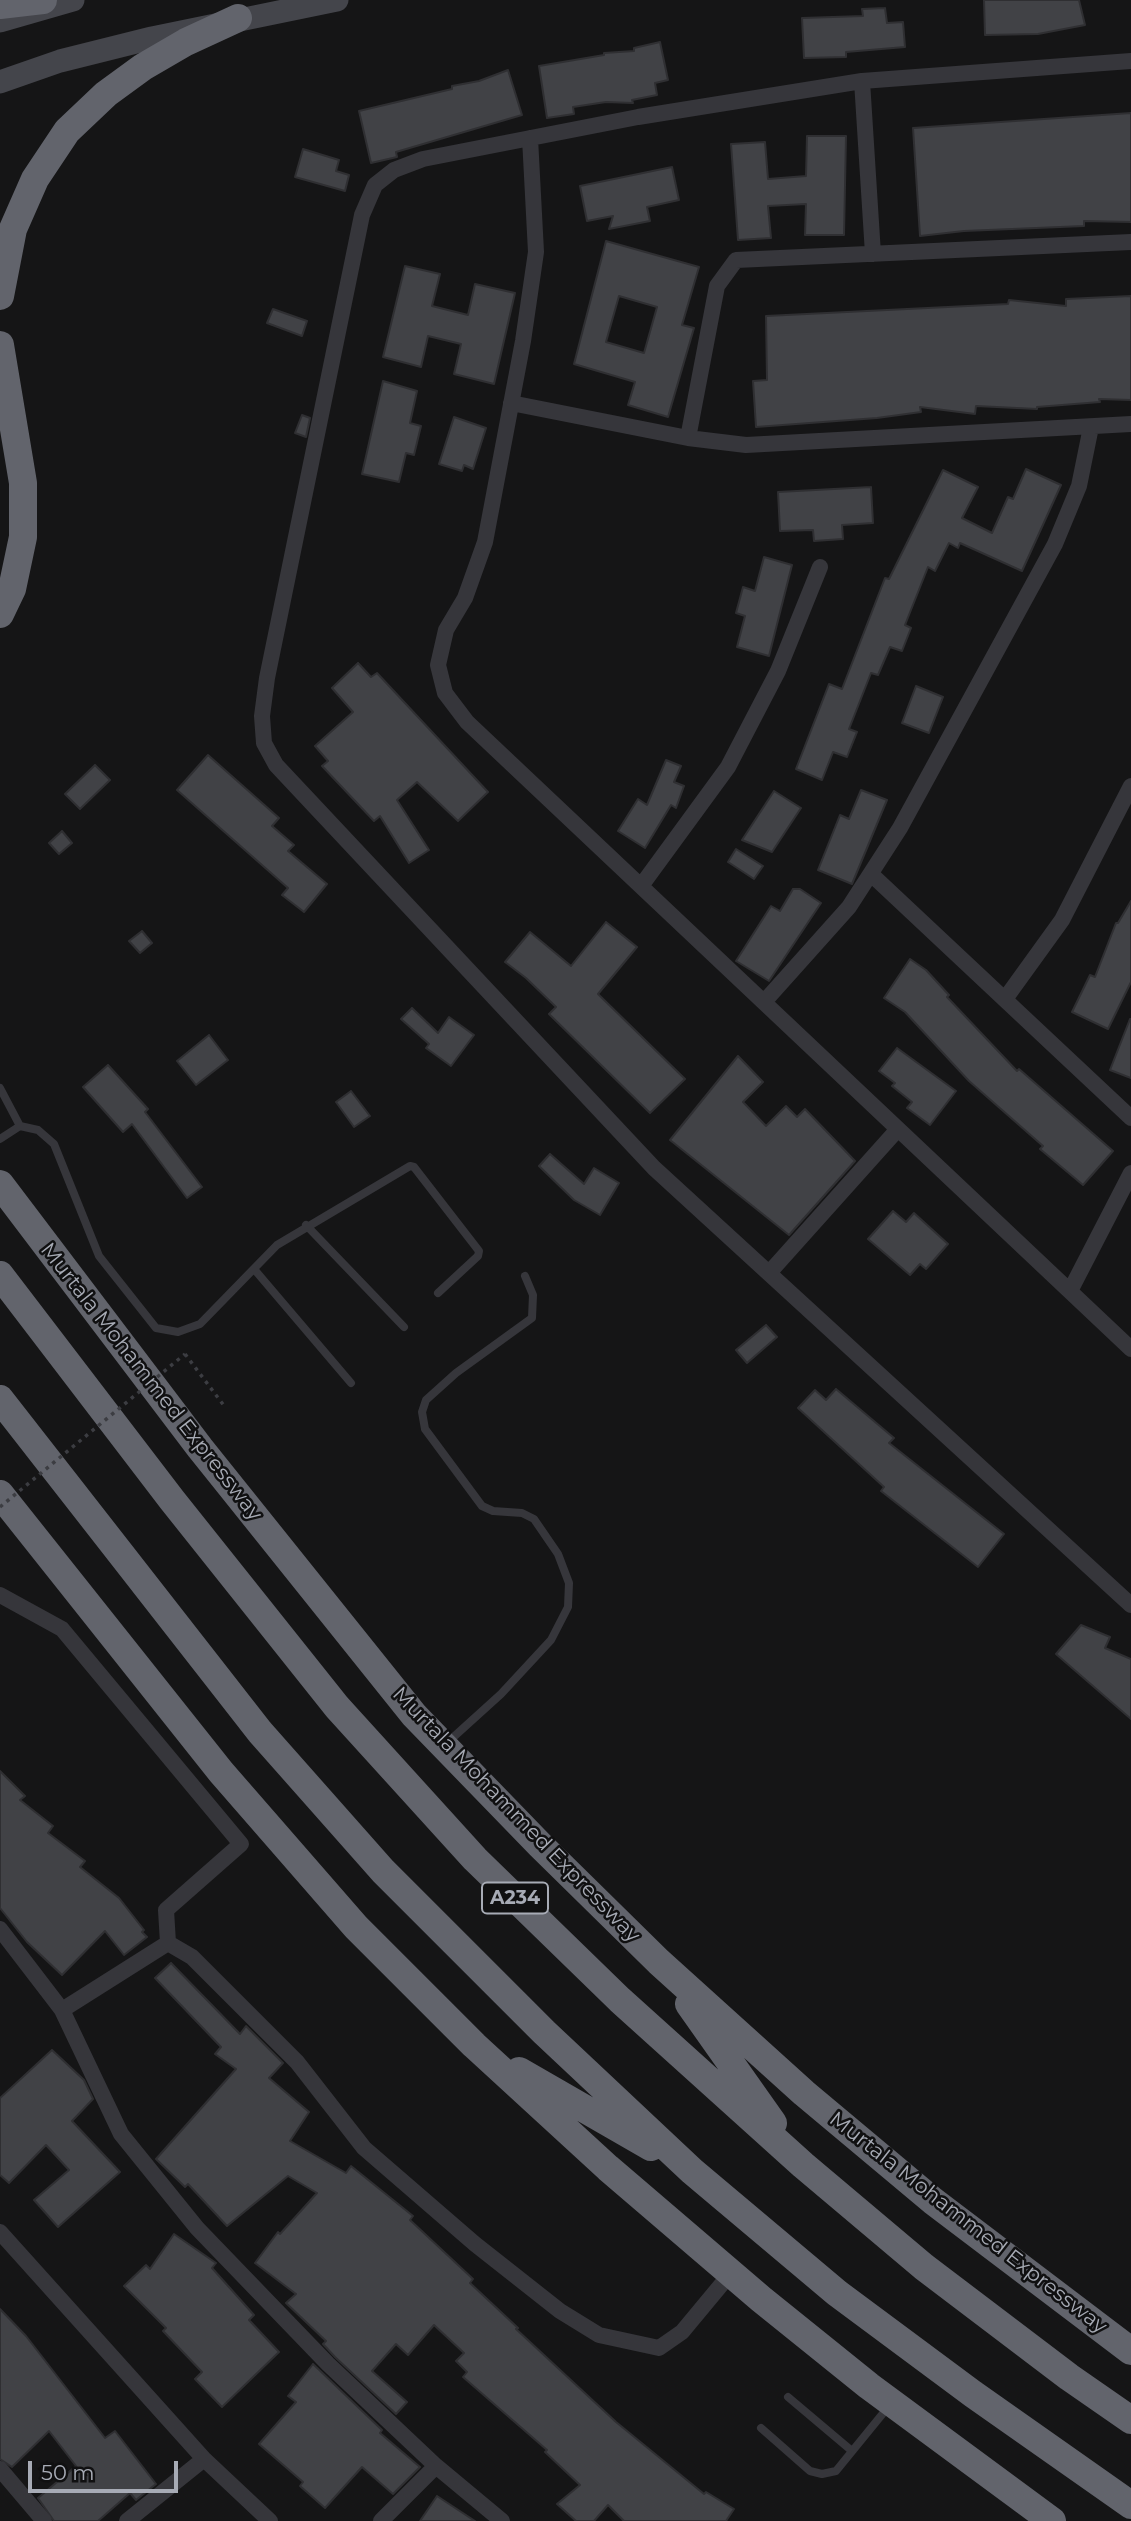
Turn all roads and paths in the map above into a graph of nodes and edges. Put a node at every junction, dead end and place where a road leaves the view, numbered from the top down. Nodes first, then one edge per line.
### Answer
1 (43, 0) edge
2 (73, 0) edge
3 (337, 0) edge
4 (0, 5) edge
5 (238, 18) junction
6 (0, 20) edge
7 (1131, 61) edge
8 (0, 82) edge
9 (863, 82) junction
10 (530, 138) junction
11 (1131, 242) edge
12 (873, 254) junction
13 (0, 296) edge
14 (0, 345) edge
15 (511, 403) junction
16 (1131, 424) edge
17 (1091, 427) junction
18 (688, 438) junction
19 (820, 566) dead end
20 (0, 614) edge
21 (1131, 786) edge
22 (871, 874) junction
23 (641, 886) junction
24 (1004, 999) junction
25 (764, 1002) junction
26 (0, 1088) edge
27 (1131, 1118) edge
28 (20, 1126) junction
29 (898, 1129) junction
30 (0, 1139) edge
31 (1131, 1173) edge
32 (0, 1184) edge
33 (306, 1225) junction
34 (254, 1269) junction
35 (769, 1273) junction
36 (0, 1275) edge
37 (525, 1276) dead end
38 (1070, 1291) junction
39 (438, 1293) dead end
40 (404, 1327) dead end
41 (1131, 1349) edge
42 (351, 1382) dead end
43 (0, 1399) edge
44 (225, 1407) dead end
45 (0, 1494) edge
46 (0, 1507) edge
47 (0, 1595) edge
48 (1131, 1605) edge
49 (443, 1746) junction
50 (0, 1929) edge
51 (168, 1943) junction
52 (659, 1962) junction
53 (62, 2010) junction
54 (474, 2045) junction
55 (803, 2165) junction
56 (692, 2171) junction
57 (0, 2232) edge
58 (730, 2273) junction
59 (1131, 2350) edge
60 (788, 2397) dead end
61 (891, 2403) junction
62 (1131, 2420) edge
63 (761, 2428) dead end
64 (852, 2451) junction
65 (204, 2459) junction
66 (436, 2466) junction
67 (0, 2469) edge
68 (1131, 2505) edge
69 (44, 2521) edge
70 (127, 2521) edge
71 (270, 2521) edge
72 (381, 2521) edge
73 (502, 2521) edge
74 (1052, 2521) edge

1 - 4 highway
2 - 6 main road
3 - 5 main road
5 - 8 main road
5 - 13 highway
7 - 9 street
9 - 10 street
9 - 12 street
10 - 15 street
10 - 35 street
11 - 12 street
12 - 18 street
14 - 20 highway
15 - 18 street
15 - 23 street
16 - 17 street
17 - 18 street
17 - 22 street
19 - 23 street
21 - 24 street
22 - 24 street
22 - 25 street
23 - 25 street
24 - 27 street
25 - 29 street
26 - 28 lane
28 - 30 lane
28 - 34 lane
29 - 35 street
29 - 38 street
31 - 38 street
32 - 49 highway, Murtala Mohammed Expressway
33 - 34 lane
33 - 39 lane
33 - 40 lane
34 - 42 lane
35 - 48 street
36 - 55 highway, A234
37 - 49 lane
38 - 41 street
43 - 56 highway
44 - 46 path, bridge
45 - 54 highway
47 - 51 street
49 - 52 highway, Murtala Mohammed Expressway
50 - 53 street
51 - 53 street
51 - 58 street
52 - 55 highway
52 - 59 highway, Murtala Mohammed Expressway
53 - 66 street
54 - 56 highway
54 - 58 highway
55 - 62 highway, A234
56 - 68 highway
57 - 65 street
58 - 61 highway
60 - 64 lane
61 - 64 lane
61 - 74 highway
63 - 64 lane
65 - 70 street
65 - 71 street
66 - 72 street
66 - 73 street
67 - 69 street

